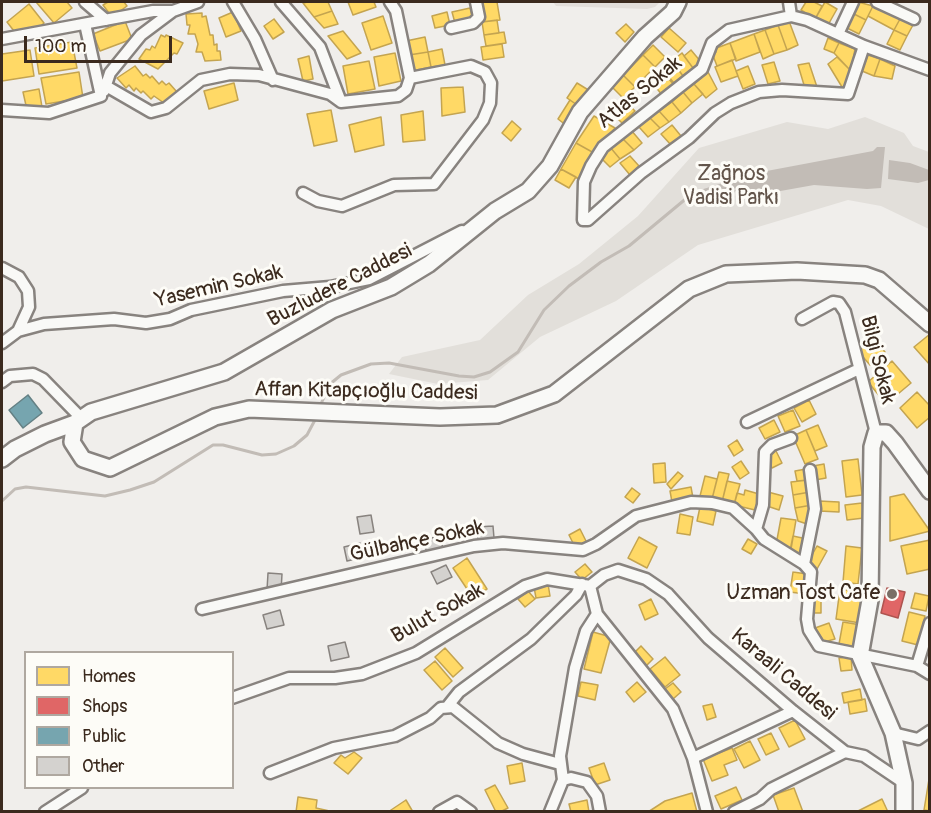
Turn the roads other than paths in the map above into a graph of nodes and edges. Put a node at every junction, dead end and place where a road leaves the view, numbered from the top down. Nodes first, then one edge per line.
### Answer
1 (85, 2) edge
2 (198, 2) edge
3 (233, 2) edge
4 (280, 2) edge
5 (390, 2) edge
6 (476, 2) edge
7 (678, 2) edge
8 (789, 2) edge
9 (853, 2) edge
10 (877, 2) edge
11 (173, 10) junction
12 (791, 16) junction
13 (914, 19) dead end
14 (106, 20) junction
15 (85, 24) junction
16 (451, 28) dead end
17 (838, 34) junction
18 (3, 36) edge
19 (864, 46) junction
20 (930, 70) edge
21 (410, 78) junction
22 (273, 80) junction
23 (104, 91) junction
24 (341, 102) junction
25 (2, 110) edge
26 (303, 193) dead end
27 (474, 228) junction
28 (2, 268) edge
29 (802, 319) dead end
30 (930, 324) edge
31 (18, 332) junction
32 (2, 343) edge
33 (859, 369) junction
34 (2, 382) edge
35 (78, 421) junction
36 (747, 422) dead end
37 (876, 433) junction
38 (791, 438) dead end
39 (2, 459) edge
40 (810, 470) dead end
41 (924, 474) edge
42 (930, 491) edge
43 (756, 529) junction
44 (804, 564) junction
45 (586, 585) junction
46 (202, 609) dead end
47 (597, 614) junction
48 (930, 623) edge
49 (860, 656) junction
50 (917, 666) junction
51 (930, 674) edge
52 (234, 697) edge
53 (447, 707) junction
54 (793, 711) junction
55 (930, 731) edge
56 (893, 733) junction
57 (845, 752) junction
58 (693, 758) junction
59 (560, 764) junction
60 (270, 773) dead end
61 (563, 780) junction
62 (904, 783) junction
63 (80, 789) edge
64 (45, 812) edge
65 (439, 812) edge
66 (471, 812) edge
67 (550, 812) edge
68 (600, 812) edge
69 (707, 812) edge
70 (734, 812) edge
71 (904, 812) edge

1 - 14 street
2 - 11 street
3 - 22 street
4 - 24 street
5 - 21 street
6 - 16 street
7 - 27 street, Buzludere Caddesi
8 - 12 street
9 - 17 street
10 - 13 street
11 - 14 street
11 - 23 street
12 - 17 street
12 - 19 street, Atlas Sokak
14 - 15 street
15 - 18 street
15 - 23 street
17 - 19 street
19 - 20 street
21 - 24 street
21 - 26 street
22 - 23 street
22 - 24 street
23 - 25 street
27 - 31 street, Yasemin Sokak
27 - 35 street, Buzludere Caddesi
28 - 31 street
29 - 33 street, Bilgi Sokak
30 - 35 street, Affan Kitapçıoğlu Caddesi
31 - 32 street, Yasemin Sokak
33 - 36 street
33 - 37 street, Bilgi Sokak
34 - 35 street
35 - 39 street, Buzludere Caddesi
37 - 41 street
37 - 49 street
38 - 43 street
40 - 44 street
41 - 42 street
43 - 44 street, Gülbahçe Sokak
43 - 46 street, Gülbahçe Sokak
44 - 49 street
45 - 47 street
45 - 52 street, Bulut Sokak
45 - 53 street
45 - 54 street, Karaali Caddesi
47 - 58 street
47 - 59 street
48 - 50 street
49 - 50 street
49 - 56 street
50 - 51 street
53 - 59 street
53 - 60 street
54 - 57 street, Karaali Caddesi
54 - 58 street
55 - 56 street
56 - 62 street
57 - 62 street, Karaali Caddesi
57 - 70 street
58 - 69 street
59 - 61 street
61 - 67 street
61 - 68 street
62 - 71 street
63 - 64 street
65 - 66 street

